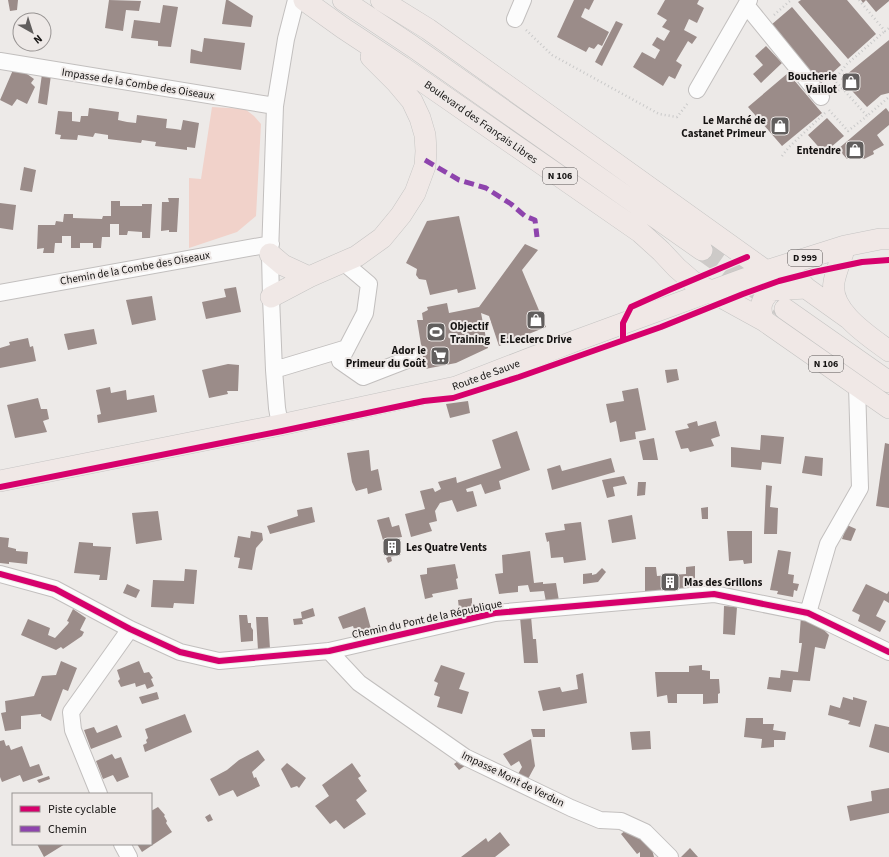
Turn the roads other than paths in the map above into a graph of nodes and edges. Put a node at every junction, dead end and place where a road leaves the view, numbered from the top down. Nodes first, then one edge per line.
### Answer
1 (343, 0) edge
2 (381, 0) edge
3 (523, 0) edge
4 (305, 3) edge
5 (747, 3) edge
6 (515, 19) road end
7 (343, 28) junction
8 (0, 61) edge
9 (697, 90) dead end
10 (821, 97) road end
11 (275, 106) junction
12 (889, 239) edge
13 (845, 246) junction
14 (270, 249) junction
15 (702, 250) tunnel mouth
16 (343, 262) junction
17 (766, 271) junction
18 (309, 277) junction
19 (806, 288) junction
20 (712, 291) junction
21 (0, 293) edge
22 (270, 297) junction
23 (785, 309) tunnel mouth
24 (848, 318) junction
25 (763, 320) junction
26 (347, 348) junction
27 (889, 351) edge
28 (412, 358) dead end
29 (274, 370) junction
30 (889, 382) edge
31 (857, 385) junction
32 (889, 408) edge
33 (280, 425) junction
34 (0, 481) edge
35 (0, 574) edge
36 (808, 613) junction
37 (130, 629) junction
38 (330, 651) junction
39 (889, 652) edge
40 (99, 793) edge
41 (123, 845) edge
42 (129, 857) edge
43 (670, 857) edge

1 - 15 main road, Boulevard des Français Libres / N 106
2 - 17 main road
3 - 6 street
4 - 7 main road, Boulevard des Français Libres / N 106
4 - 11 street
5 - 9 street
5 - 10 street
7 - 16 main road
7 - 20 main road, Boulevard des Français Libres / N 106
8 - 11 street, Impasse de la Combe des Oiseaux
11 - 14 street
12 - 13 main road, Route de Sauve / D 999
13 - 17 main road, Route de Sauve / D 999
13 - 24 main road
14 - 18 main road
14 - 21 street, Chemin de la Combe des Oiseaux
14 - 22 street
16 - 18 main road
16 - 26 street
17 - 19 main road
17 - 20 main road, Route de Sauve / D 999
18 - 22 main road
19 - 24 main road
19 - 25 main road
20 - 25 main road, N 106
20 - 33 main road, Route de Sauve / D 999
22 - 29 street
23 - 30 main road, N 106
24 - 27 main road
25 - 31 main road, N 106
26 - 28 street
26 - 29 street
29 - 33 street
31 - 32 main road, N 106
31 - 36 street
33 - 34 main road, Route de Sauve / D 999
35 - 37 street, Chemin du Pont de la République
36 - 38 street, Chemin du Pont de la République
36 - 39 street, Chemin du Pont de la République
37 - 38 street, Chemin du Pont de la République
37 - 40 street
38 - 43 street, Impasse Mont de Verdun
41 - 42 street

